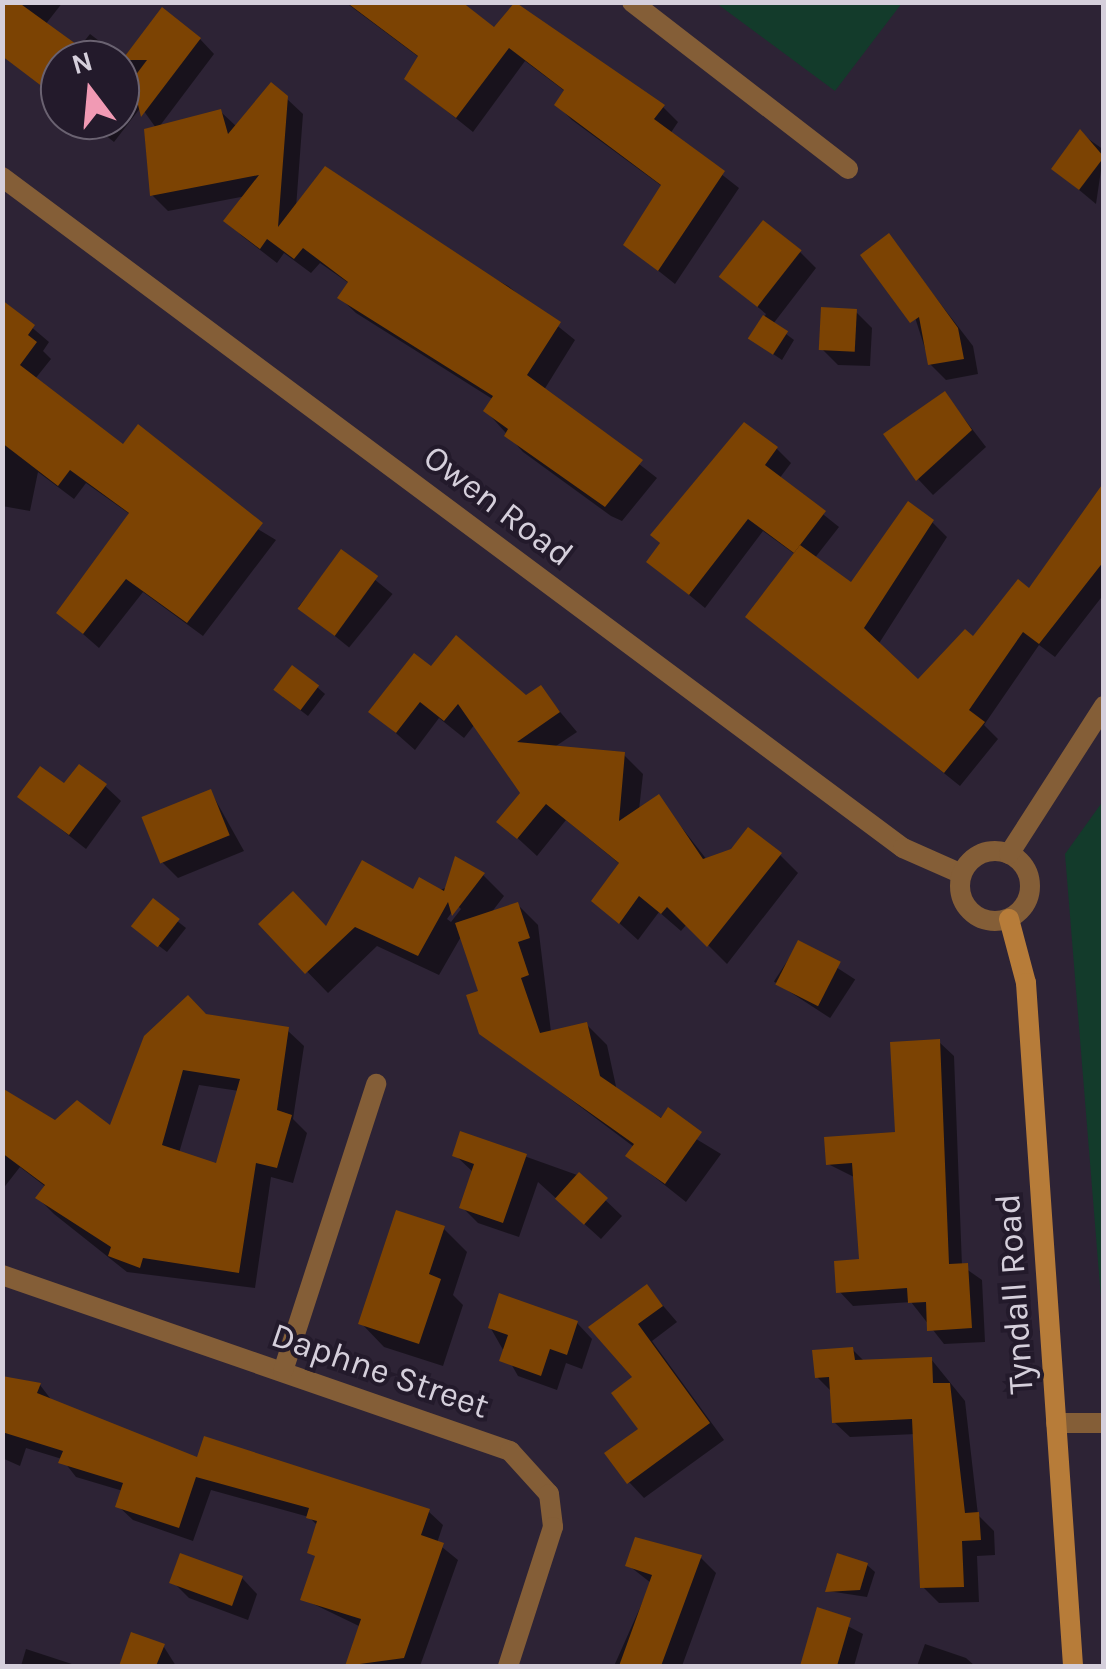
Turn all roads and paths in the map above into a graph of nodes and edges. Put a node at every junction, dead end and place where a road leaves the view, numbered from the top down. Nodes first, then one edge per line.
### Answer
1 (632, 2) edge
2 (848, 169) dead end
3 (2, 177) edge
4 (1104, 706) edge
5 (1009, 854) junction
6 (962, 874) junction
7 (1009, 919) junction
8 (376, 1084) dead end
9 (2, 1275) edge
10 (283, 1370) junction
11 (1056, 1422) junction
12 (1104, 1423) edge
13 (508, 1666) edge
14 (1072, 1666) edge

1 - 2 street
3 - 6 street, Owen Road
4 - 5 street
5 - 6 street
5 - 7 street
6 - 7 street
7 - 11 street, Tyndall Road
8 - 10 street
9 - 10 street, Daphne Street
10 - 13 street, Daphne Street
11 - 12 street
11 - 14 street, Tyndall Road

